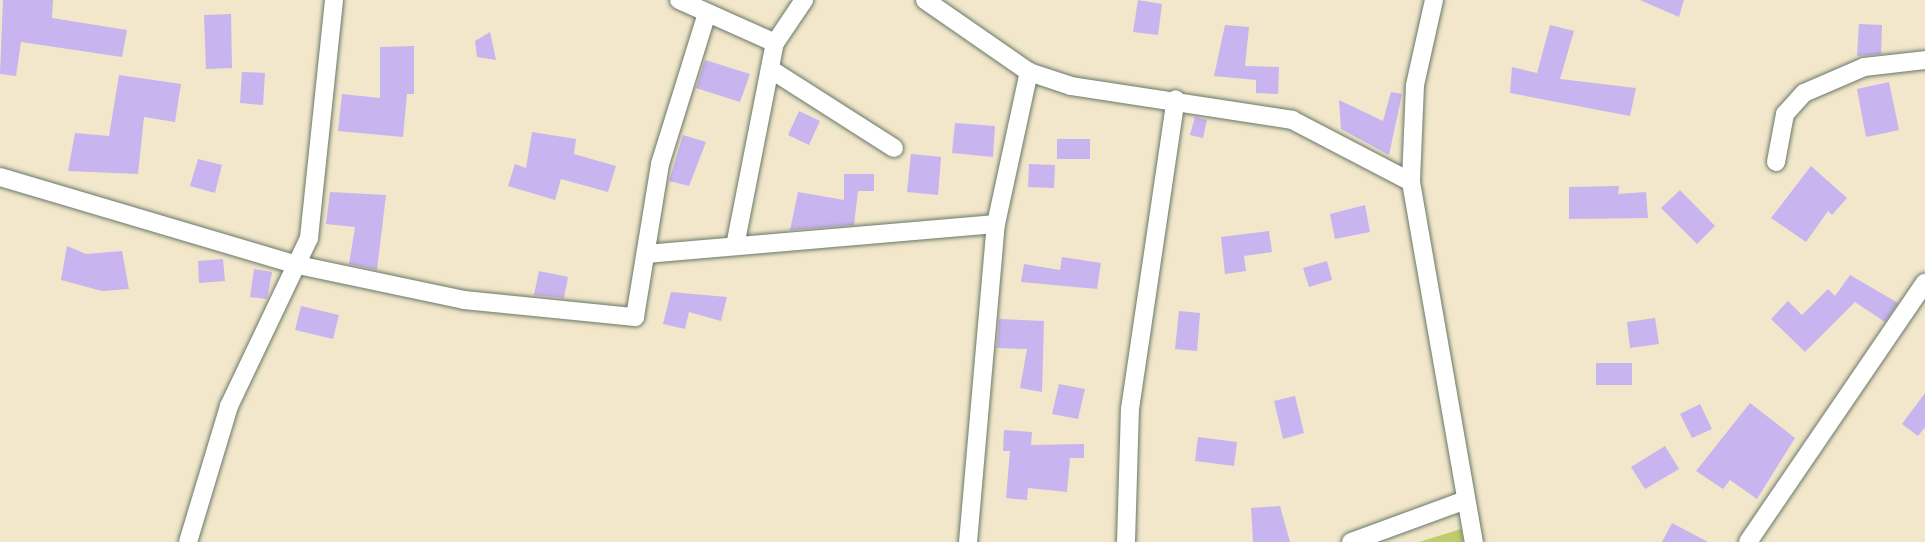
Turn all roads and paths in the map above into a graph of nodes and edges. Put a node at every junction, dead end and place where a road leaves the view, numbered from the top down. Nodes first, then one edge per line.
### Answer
1 (334, 0) edge
2 (679, 0) edge
3 (804, 0) edge
4 (925, 0) edge
5 (1434, 0) edge
6 (707, 13) junction
7 (775, 43) junction
8 (1925, 60) edge
9 (770, 69) junction
10 (1029, 72) junction
11 (1176, 99) junction
12 (894, 148) dead end
13 (1776, 162) dead end
14 (0, 177) edge
15 (1411, 182) junction
16 (996, 224) junction
17 (735, 246) junction
18 (646, 254) junction
19 (298, 265) junction
20 (1925, 283) edge
21 (1466, 500) junction
22 (188, 542) edge
23 (968, 542) edge
24 (1126, 542) edge
25 (1350, 542) edge
26 (1474, 542) edge
27 (1748, 542) edge

1 - 19 street
2 - 6 street
3 - 7 street
4 - 10 street
5 - 15 street
6 - 7 street
6 - 18 street
7 - 9 street
8 - 13 street
9 - 12 street
9 - 17 street
10 - 11 street
10 - 16 street
11 - 15 street
11 - 24 street
14 - 19 street
15 - 21 street
16 - 17 street
16 - 23 street
17 - 18 street
18 - 19 street
19 - 22 street
20 - 27 street
21 - 25 street
21 - 26 street

